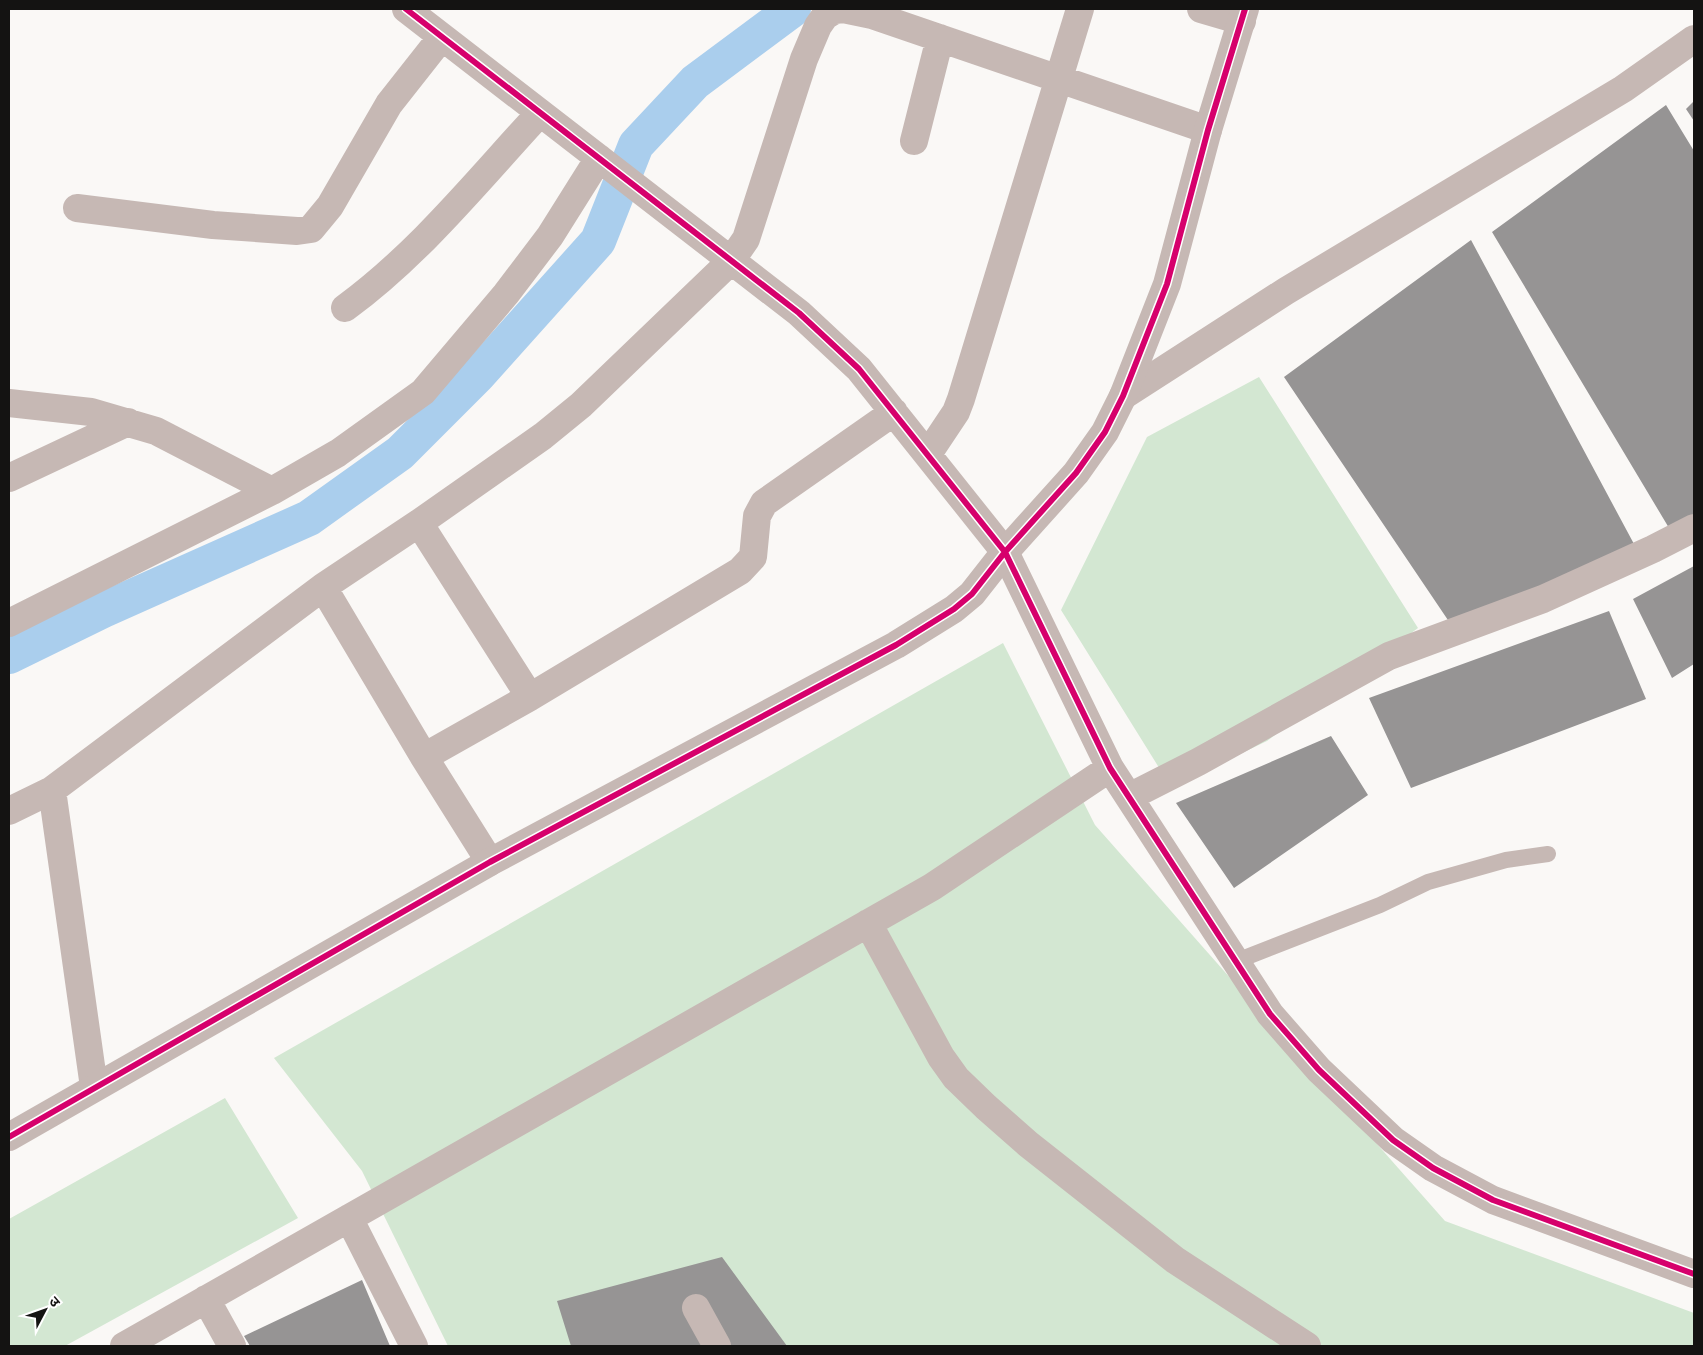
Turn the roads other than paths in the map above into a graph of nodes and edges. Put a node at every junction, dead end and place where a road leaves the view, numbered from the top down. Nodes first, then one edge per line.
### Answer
1 (406, 9) edge
2 (1080, 9) edge
3 (1201, 9) edge
4 (1243, 15) edge
5 (441, 38) junction
6 (940, 38) junction
7 (1694, 39) edge
8 (1059, 78) junction
9 (540, 113) junction
10 (1208, 130) junction
11 (914, 140) dead end
12 (599, 158) junction
13 (77, 208) dead end
14 (731, 261) junction
15 (345, 308) dead end
16 (1123, 396) junction
17 (9, 403) edge
18 (894, 412) junction
19 (128, 422) junction
20 (928, 454) junction
21 (9, 478) edge
22 (272, 491) junction
23 (419, 523) junction
24 (1694, 528) edge
25 (1005, 552) junction
26 (323, 587) junction
27 (9, 623) edge
28 (530, 697) junction
29 (424, 757) junction
30 (1110, 768) junction
31 (52, 790) junction
32 (1131, 796) junction
33 (9, 811) edge
34 (1548, 854) dead end
35 (490, 862) junction
36 (868, 923) junction
37 (1234, 962) junction
38 (94, 1087) junction
39 (9, 1137) edge
40 (349, 1218) junction
41 (1694, 1274) edge
42 (206, 1299) junction
43 (696, 1308) dead end
44 (124, 1346) edge
45 (232, 1346) edge
46 (414, 1346) edge
47 (717, 1346) edge
48 (1307, 1346) edge

1 - 5 street
2 - 8 street
3 - 4 street
4 - 10 street
5 - 9 street
5 - 13 street
6 - 8 street
6 - 11 street
6 - 14 street
7 - 16 street
8 - 10 street
8 - 20 street
9 - 12 street
9 - 15 street
10 - 16 street
12 - 14 street
12 - 22 street
14 - 18 street
14 - 23 street
16 - 25 street
17 - 19 street
18 - 20 street
18 - 28 street
19 - 21 street
19 - 22 street
20 - 25 street
22 - 27 street
23 - 26 street
23 - 28 street
24 - 32 street
25 - 30 street
25 - 35 street
26 - 29 street
26 - 31 street
28 - 29 street
29 - 35 street
30 - 32 street
30 - 36 street
31 - 33 street
31 - 38 street
32 - 37 street
34 - 37 lane
35 - 38 street
36 - 40 street
36 - 48 street
37 - 41 street
38 - 39 street
40 - 42 street
40 - 46 street
42 - 44 street
42 - 45 street
43 - 47 street

